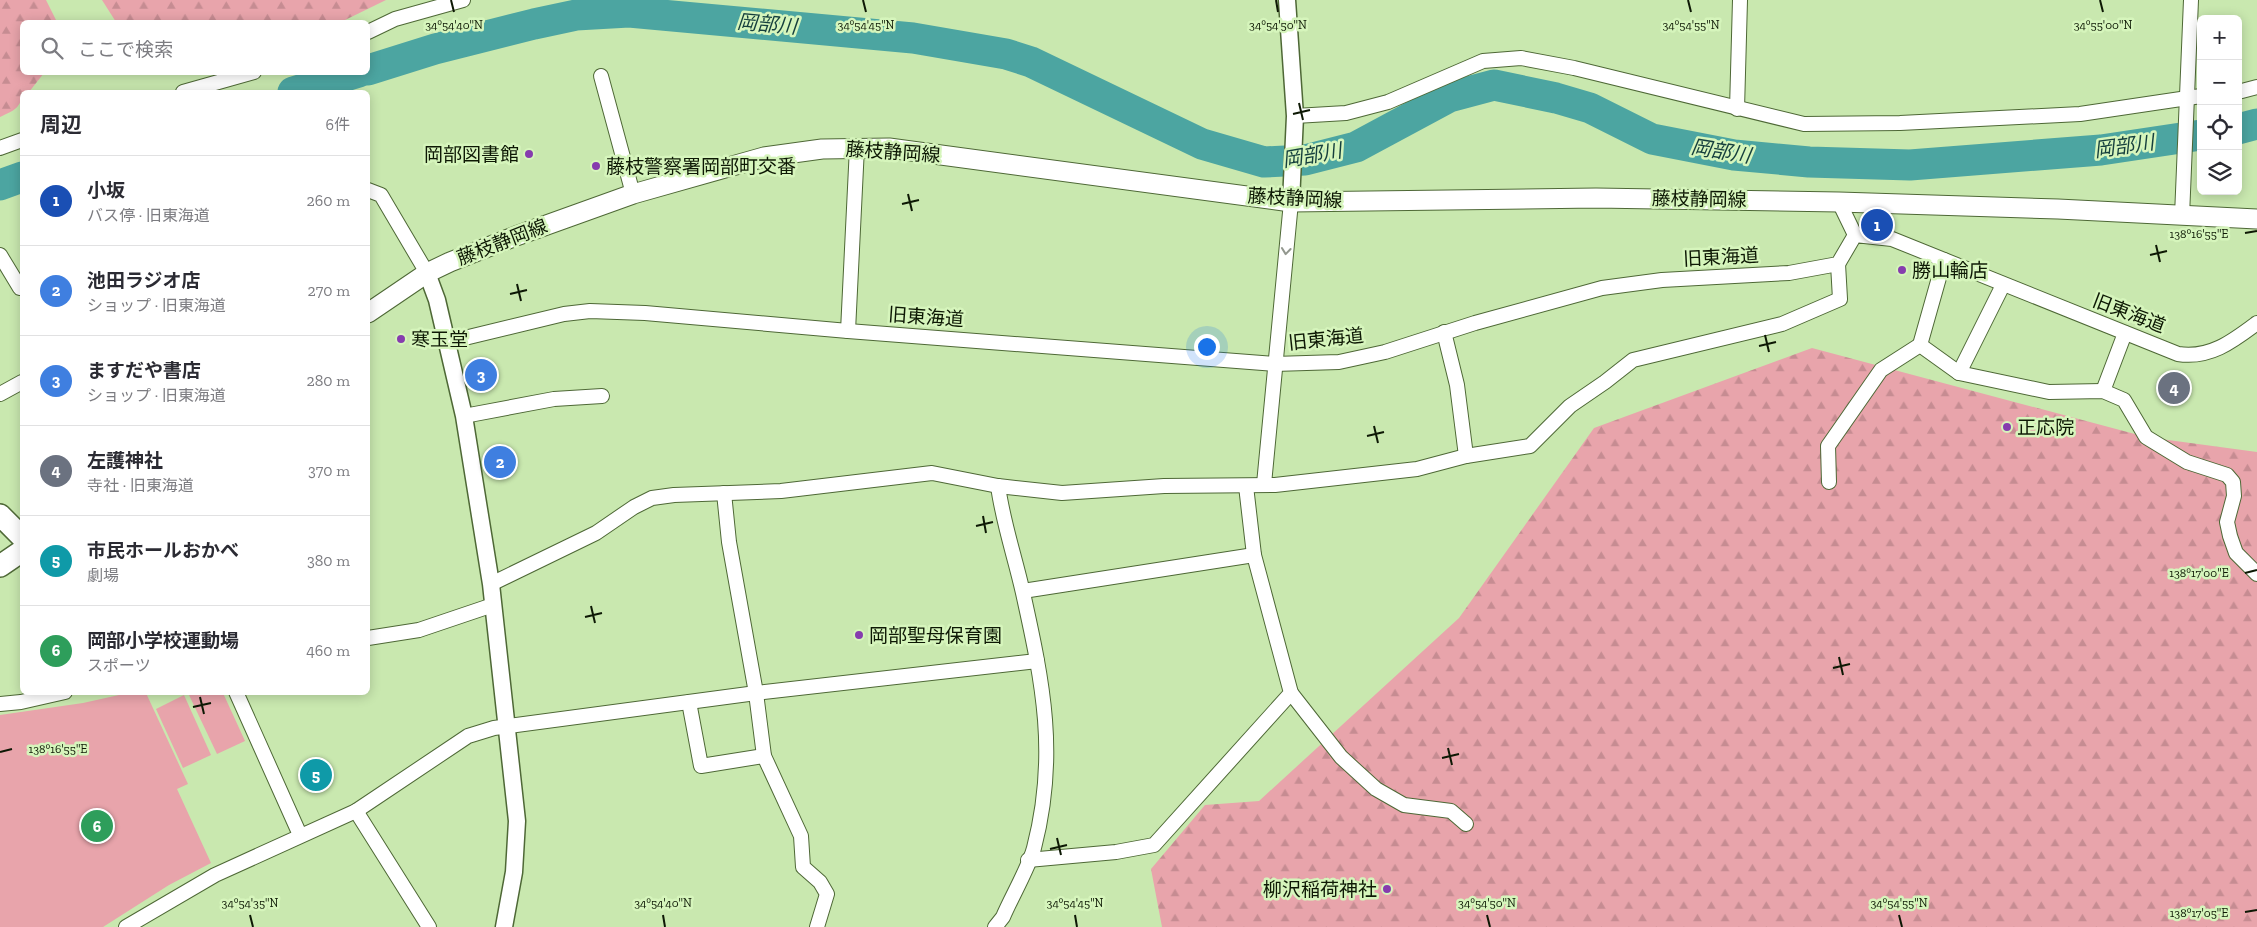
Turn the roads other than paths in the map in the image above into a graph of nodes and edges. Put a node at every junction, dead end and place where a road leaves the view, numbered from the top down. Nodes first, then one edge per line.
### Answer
1 (463, 0) edge
2 (1288, 0) edge
3 (1740, 0) edge
4 (2190, 0) edge
5 (370, 31) edge
6 (243, 75) edge
7 (601, 76) dead end
8 (2257, 88) edge
9 (190, 90) edge
10 (2242, 91) edge
11 (2195, 97) edge
12 (1737, 109) junction
13 (1295, 116) junction
14 (20, 141) edge
15 (857, 147) junction
16 (0, 148) edge
17 (370, 191) edge
18 (633, 194) junction
19 (1291, 202) junction
20 (1839, 202) junction
21 (2182, 216) junction
22 (2257, 220) edge
23 (1855, 235) junction
24 (0, 255) edge
25 (1944, 260) junction
26 (1838, 264) junction
27 (4, 271) edge
28 (428, 273) junction
29 (2003, 285) junction
30 (20, 288) edge
31 (370, 312) edge
32 (2257, 322) edge
33 (848, 331) junction
34 (1444, 332) junction
35 (2124, 333) junction
36 (448, 342) junction
37 (1920, 345) junction
38 (1274, 364) junction
39 (1959, 373) junction
40 (20, 383) edge
41 (2103, 391) junction
42 (0, 394) edge
43 (602, 396) dead end
44 (464, 416) junction
45 (1466, 456) junction
46 (1829, 482) dead end
47 (1264, 484) junction
48 (998, 486) junction
49 (1246, 486) junction
50 (724, 493) junction
51 (0, 515) edge
52 (20, 535) edge
53 (20, 552) edge
54 (1254, 555) junction
55 (0, 566) edge
56 (2257, 574) edge
57 (491, 584) junction
58 (1023, 591) junction
59 (493, 605) junction
60 (370, 638) edge
61 (1037, 662) junction
62 (756, 693) junction
63 (1292, 693) junction
64 (52, 695) edge
65 (237, 695) edge
66 (688, 702) junction
67 (0, 704) edge
68 (506, 726) junction
69 (764, 756) junction
70 (356, 811) junction
71 (1466, 824) dead end
72 (300, 835) junction
73 (1028, 860) junction
74 (126, 927) edge
75 (429, 927) edge
76 (504, 927) edge
77 (817, 927) edge
78 (996, 927) edge

1 - 5 street
2 - 13 street
3 - 12 street
4 - 11 street
6 - 9 street
7 - 18 street
8 - 10 street
11 - 12 street
11 - 21 street
12 - 13 street
13 - 19 street
14 - 16 street
15 - 18 main road, 藤枝静岡線
15 - 19 main road, 藤枝静岡線
15 - 33 street
17 - 28 street
18 - 28 main road, 藤枝静岡線
19 - 20 main road, 藤枝静岡線
19 -> 38 street
20 - 21 main road, 藤枝静岡線
20 - 23 street
21 - 22 main road, 藤枝静岡線
23 - 25 street, 旧東海道
23 - 26 street
24 - 27 street
25 - 29 street, 旧東海道
25 - 37 street
26 - 34 street, 旧東海道
26 - 45 street
27 - 30 street
28 - 31 main road, 藤枝静岡線
28 - 36 street
29 - 35 street, 旧東海道
29 - 39 street
32 - 35 street, 旧東海道
33 - 36 street, 旧東海道
33 - 38 street, 旧東海道
34 - 38 street, 旧東海道
34 - 45 street
35 - 41 street
36 - 44 street
37 - 39 street
37 - 46 street
38 - 47 street
39 - 41 street
40 - 42 street
41 - 56 street
43 - 44 street
44 - 57 street
45 - 47 street
47 - 49 street
48 - 49 street
48 - 50 street
48 - 58 street
49 - 54 street
50 - 57 street
50 - 62 street
51 - 52 main road
53 - 55 main road
54 - 58 street
54 - 63 street
57 - 59 street
58 - 61 street
59 - 60 street
59 - 68 street
61 - 62 street
61 - 73 street
62 - 66 street
62 - 69 street
63 - 71 street
63 - 73 street
64 - 67 street
65 - 72 street
66 - 68 street
66 - 69 street
68 - 70 street
68 - 76 street
69 - 77 street
70 - 72 street
70 - 75 street
72 - 74 street
73 - 78 street

